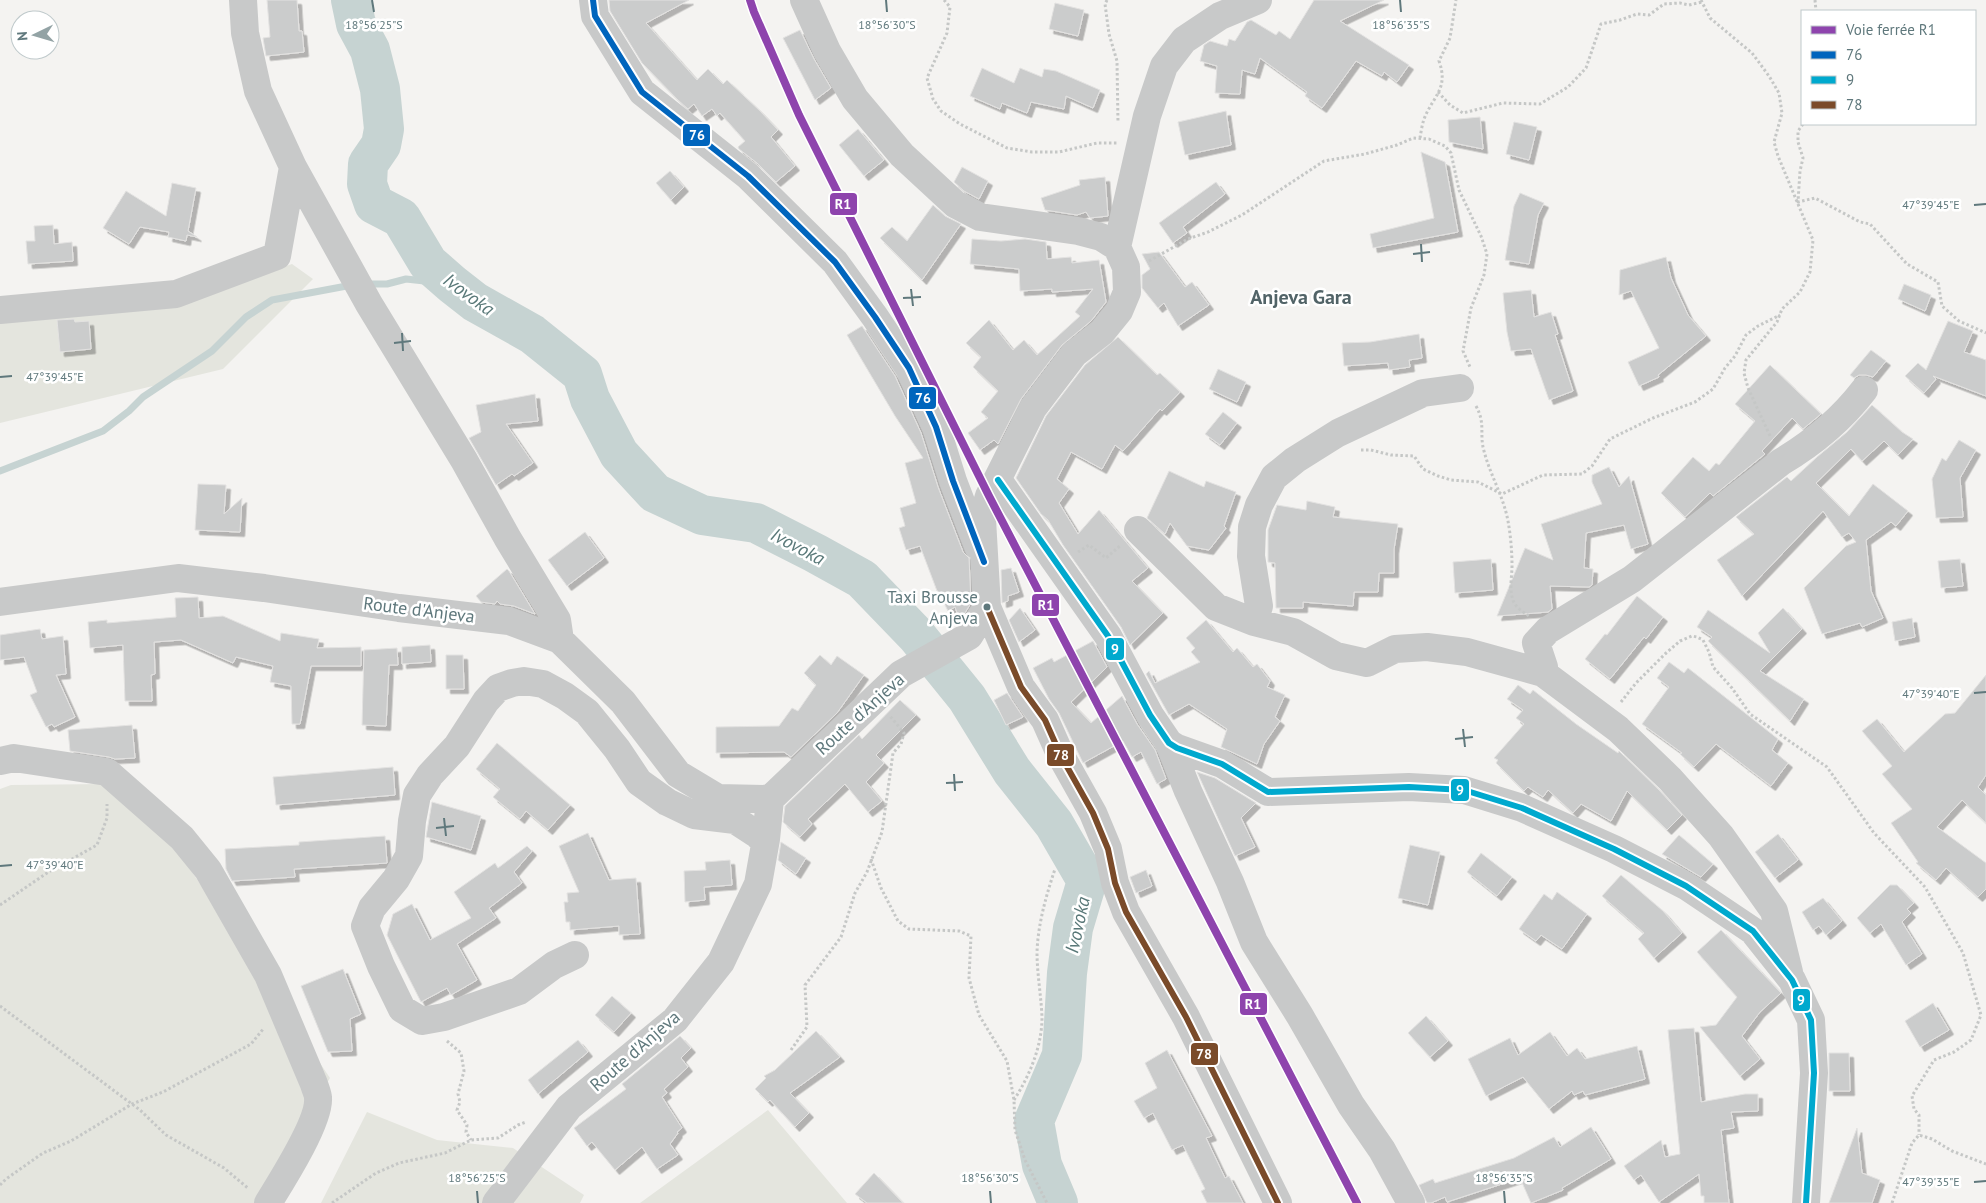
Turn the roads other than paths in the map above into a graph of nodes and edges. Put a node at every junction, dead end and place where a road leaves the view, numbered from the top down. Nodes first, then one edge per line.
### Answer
1 (243, 0) edge
2 (593, 0) edge
3 (804, 0) edge
4 (1258, 0) edge
5 (293, 167) junction
6 (1122, 257) junction
7 (0, 310) edge
8 (1460, 388) road end
9 (1864, 390) dead end
10 (998, 480) junction
11 (1138, 530) road end
12 (984, 562) junction
13 (0, 602) edge
14 (987, 607) junction
15 (1254, 622) junction
16 (560, 640) junction
17 (1542, 673) junction
18 (1169, 743) junction
19 (0, 761) edge
20 (770, 799) junction
21 (765, 843) junction
22 (575, 956) dead end
23 (1792, 980) junction
24 (260, 1199) edge
25 (496, 1203) edge
26 (1278, 1203) edge
27 (1411, 1203) edge
28 (1806, 1203) edge

1 - 5 street
2 - 12 street
3 - 6 street
4 - 6 street
5 - 7 street
5 - 16 street
6 - 10 street
8 - 15 street
9 - 17 street
10 - 12 street
10 - 18 street
11 - 15 street
12 - 14 street
13 - 16 street, Route d'Anjeva
14 - 20 street, Route d'Anjeva
14 - 26 street
15 - 17 street
16 - 20 street, Route d'Anjeva
17 - 23 street
18 - 23 street
18 - 27 street
19 - 24 street
20 - 21 street, Route d'Anjeva
21 - 22 street
21 - 25 street, Route d'Anjeva
23 - 28 street

